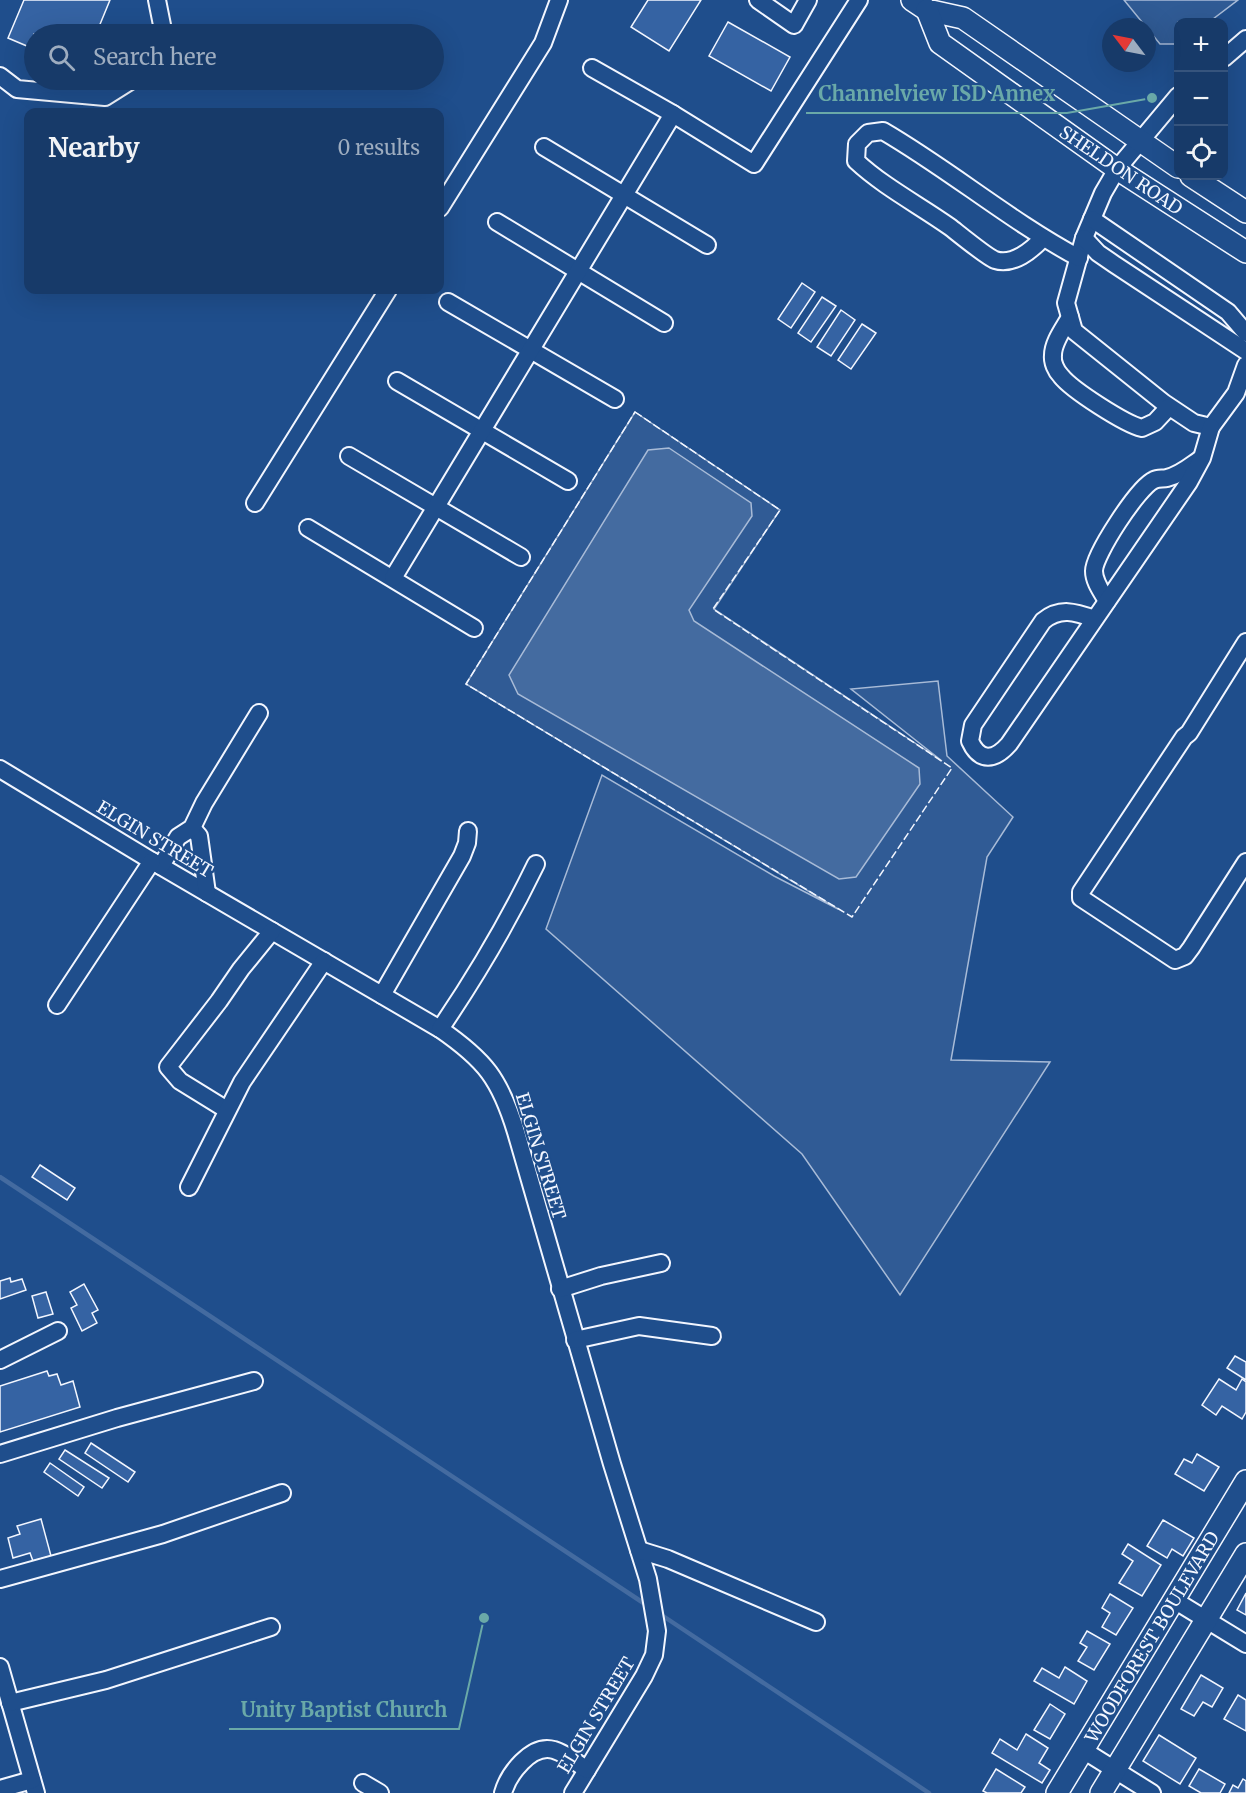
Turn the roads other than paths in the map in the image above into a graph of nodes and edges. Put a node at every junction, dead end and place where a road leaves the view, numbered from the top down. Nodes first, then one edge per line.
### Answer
1 (157, 0) edge
2 (559, 0) edge
3 (758, 0) edge
4 (808, 0) edge
5 (859, 0) edge
6 (925, 3) edge
7 (162, 24) edge
8 (1246, 39) edge
9 (1228, 55) edge
10 (592, 68) dead end
11 (0, 76) edge
12 (24, 90) edge
13 (28, 90) edge
14 (116, 90) edge
15 (1174, 102) edge
16 (673, 114) junction
17 (1140, 142) junction
18 (544, 147) dead end
19 (1174, 164) edge
20 (1117, 169) junction
21 (1197, 180) edge
22 (624, 195) junction
23 (444, 202) edge
24 (1246, 212) edge
25 (1092, 219) junction
26 (497, 222) dead end
27 (1043, 238) junction
28 (1084, 238) junction
29 (707, 245) dead end
30 (1246, 252) edge
31 (1079, 258) junction
32 (578, 272) junction
33 (386, 294) edge
34 (448, 302) dead end
35 (1070, 317) junction
36 (664, 323) dead end
37 (1246, 333) edge
38 (531, 350) junction
39 (1246, 351) edge
40 (1246, 365) edge
41 (397, 381) dead end
42 (615, 399) dead end
43 (1169, 406) junction
44 (1211, 427) junction
45 (482, 430) junction
46 (349, 456) dead end
47 (1203, 458) junction
48 (568, 481) dead end
49 (255, 503) dead end
50 (436, 506) junction
51 (308, 528) dead end
52 (521, 556) dead end
53 (393, 579) junction
54 (1107, 601) junction
55 (1095, 619) junction
56 (474, 627) dead end
57 (1246, 642) edge
58 (259, 713) dead end
59 (0, 769) edge
60 (192, 828) junction
61 (468, 831) dead end
62 (1246, 862) edge
63 (157, 864) junction
64 (536, 864) dead end
65 (207, 893) junction
66 (272, 931) junction
67 (324, 961) junction
68 (382, 995) junction
69 (57, 1005) dead end
70 (440, 1029) junction
71 (227, 1110) junction
72 (189, 1187) dead end
73 (661, 1263) dead end
74 (560, 1289) junction
75 (58, 1331) dead end
76 (712, 1336) dead end
77 (575, 1340) junction
78 (0, 1360) edge
79 (254, 1380) dead end
80 (0, 1454) edge
81 (1246, 1481) edge
82 (282, 1493) dead end
83 (639, 1550) junction
84 (1246, 1554) edge
85 (0, 1579) edge
86 (1174, 1600) junction
87 (1206, 1620) junction
88 (816, 1622) dead end
89 (271, 1627) dead end
90 (1246, 1644) edge
91 (0, 1667) edge
92 (10, 1702) junction
93 (1083, 1750) junction
94 (587, 1770) junction
95 (1115, 1770) junction
96 (363, 1783) dead end
97 (34, 1786) edge
98 (0, 1789) edge
99 (380, 1793) edge
100 (503, 1793) edge
101 (573, 1793) edge
102 (1057, 1793) edge
103 (1101, 1793) edge
104 (1152, 1793) edge

1 - 7 street
2 - 23 street
3 - 4 street
5 - 16 street
6 - 17 main road, SHELDON ROAD
6 - 20 main road, SHELDON ROAD
8 - 9 street
10 - 16 street
11 - 12 street
13 - 14 street
15 - 17 street
16 - 22 street
17 - 19 main road, SHELDON ROAD
17 - 20 street
18 - 22 street
20 - 25 street
20 - 30 main road, SHELDON ROAD
21 - 24 main road, SHELDON ROAD
22 - 29 street
22 - 32 street
25 - 28 street
25 - 37 street
26 - 32 street
27 - 27 street
27 - 31 street
28 - 31 street
28 - 39 street
31 - 35 street
32 - 36 street
32 - 38 street
33 - 49 street
34 - 38 street
35 - 43 street
35 - 43 street
38 - 42 street
38 - 45 street
40 - 44 street
41 - 45 street
43 - 44 street
44 - 47 street
45 - 48 street
45 - 50 street
46 - 50 street
47 - 54 street
47 - 54 street
50 - 52 street
50 - 53 street
51 - 53 street
53 - 56 street
54 - 55 street
55 - 55 street
57 - 62 street
58 - 60 street
59 - 63 street, ELGIN STREET
60 - 63 street
60 - 65 street
61 - 68 street
63 - 65 street, ELGIN STREET
63 - 69 street
64 - 70 street
65 - 66 street, ELGIN STREET
66 - 67 street, ELGIN STREET
66 - 71 street
67 - 68 street, ELGIN STREET
67 - 71 street
68 - 70 street, ELGIN STREET
70 - 74 street, ELGIN STREET
71 - 72 street
73 - 74 street
74 - 77 street, ELGIN STREET
75 - 78 street
76 - 77 street
77 - 83 street, ELGIN STREET
79 - 80 street
81 - 86 main road, WOODFOREST BOULEVARD
82 - 85 street
83 - 88 street
83 - 94 street, ELGIN STREET
84 - 87 main road, WOODFOREST BOULEVARD
86 - 87 street
86 - 93 main road, WOODFOREST BOULEVARD
87 - 90 street
87 - 95 main road, WOODFOREST BOULEVARD
89 - 92 street
91 - 92 street
92 - 97 street
93 - 95 street
93 - 102 main road, WOODFOREST BOULEVARD
94 - 100 street
94 - 101 street, ELGIN STREET
95 - 103 main road, WOODFOREST BOULEVARD
95 - 104 street
96 - 99 street
97 - 98 street

